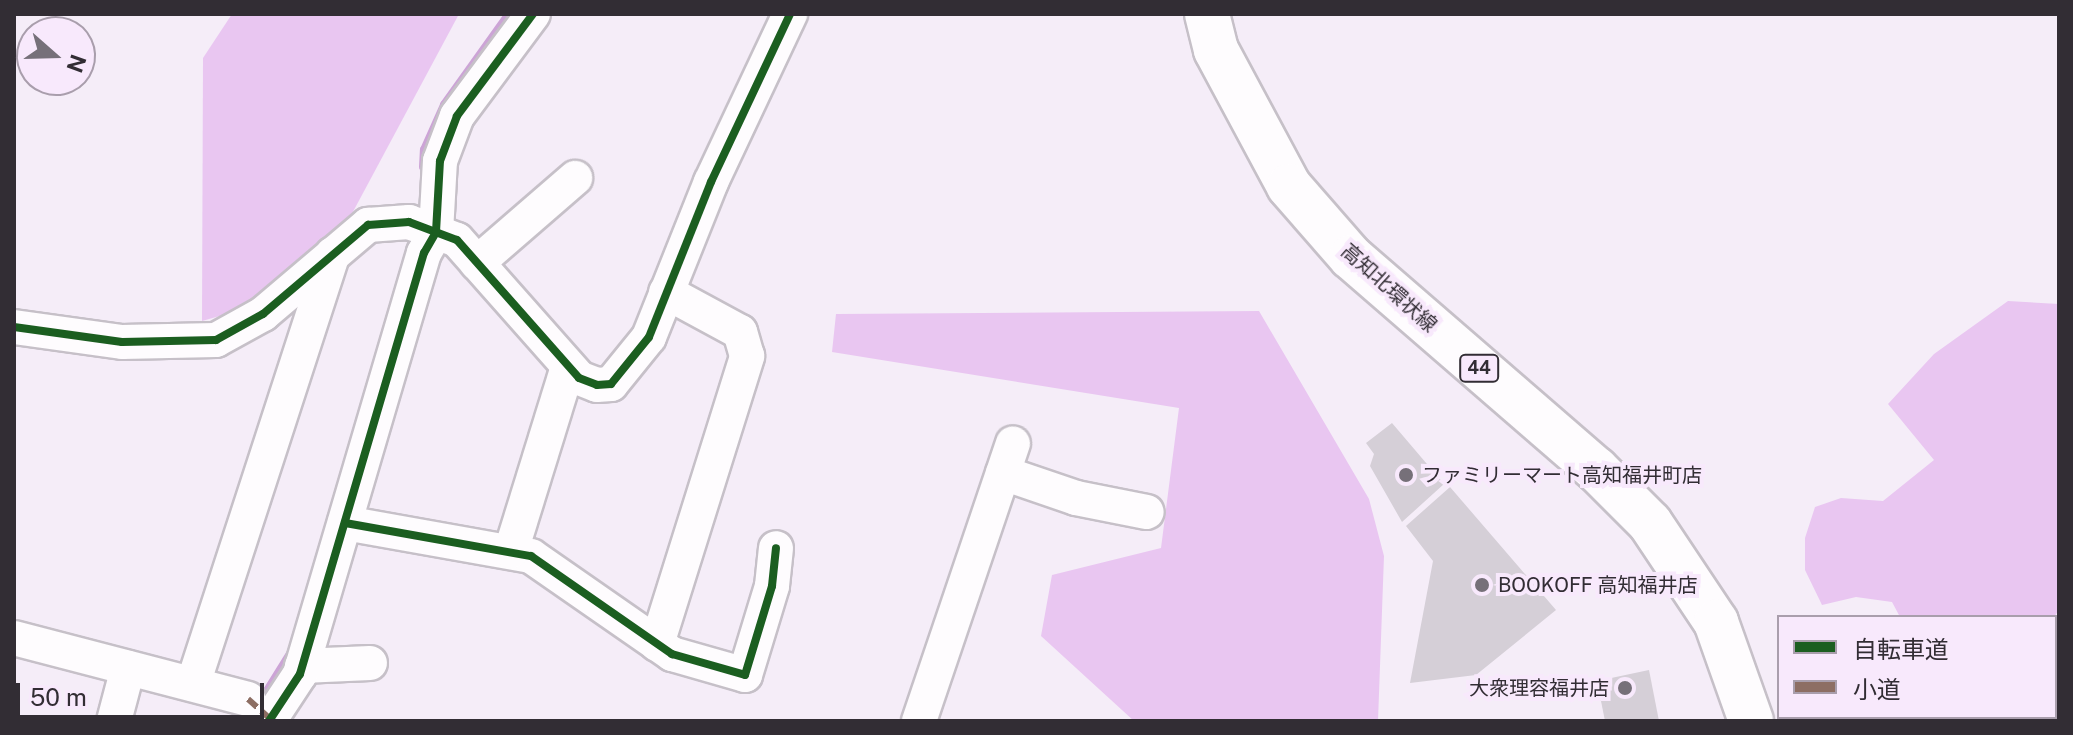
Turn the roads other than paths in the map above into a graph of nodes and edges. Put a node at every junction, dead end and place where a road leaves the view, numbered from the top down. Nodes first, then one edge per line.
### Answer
1 (533, 14) edge
2 (790, 14) edge
3 (1207, 14) edge
4 (575, 178) dead end
5 (436, 232) junction
6 (333, 254) junction
7 (477, 263) junction
8 (666, 292) junction
9 (14, 327) edge
10 (568, 367) junction
11 (1147, 512) dead end
12 (345, 523) junction
13 (776, 548) dead end
14 (511, 551) junction
15 (14, 638) edge
16 (657, 644) junction
17 (370, 663) dead end
18 (302, 666) junction
19 (128, 668) junction
20 (193, 684) junction
21 (259, 710) edge
22 (114, 721) edge
23 (919, 721) edge
24 (1751, 721) edge

1 - 5 street
2 - 8 street
3 - 24 main road, 高知北環状線 / 44
4 - 7 street
5 - 6 street
5 - 7 street
5 - 12 street
6 - 9 street
6 - 20 street
7 - 10 street
8 - 10 street
8 - 16 street
10 - 14 street
11 - 23 street
12 - 14 street
12 - 18 street
13 - 16 street
14 - 16 street
15 - 19 street
17 - 18 street
18 - 21 street
19 - 20 street
19 - 22 street
20 - 21 street

